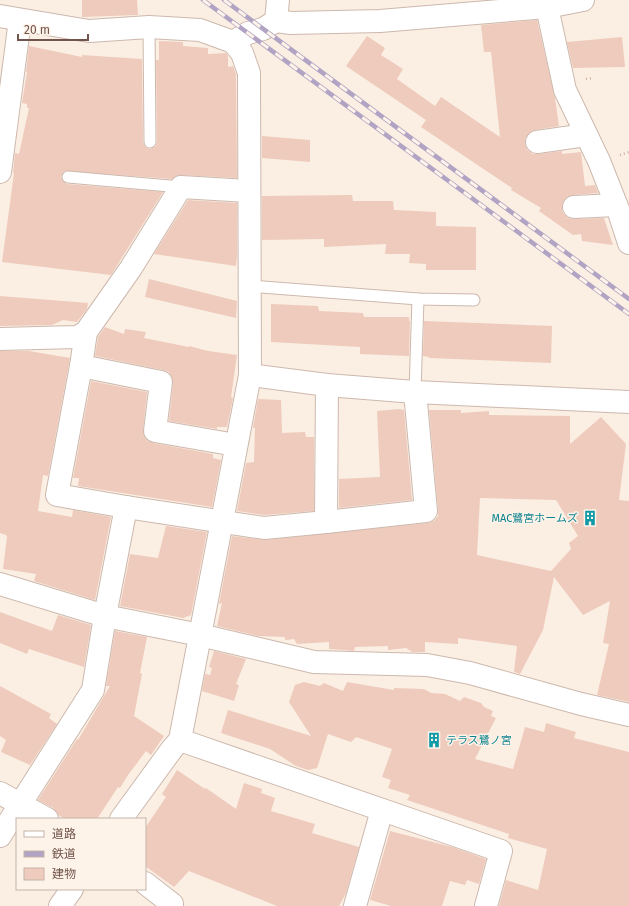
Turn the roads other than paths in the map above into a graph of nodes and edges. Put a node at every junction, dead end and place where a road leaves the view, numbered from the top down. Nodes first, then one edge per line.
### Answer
1 (278, 0) edge
2 (583, 0) edge
3 (547, 6) junction
4 (446, 7) edge
5 (10, 18) edge
6 (276, 21) junction
7 (149, 27) junction
8 (233, 42) junction
9 (586, 135) junction
10 (150, 142) dead end
11 (537, 142) dead end
12 (0, 172) edge
13 (68, 177) dead end
14 (181, 187) junction
15 (248, 191) junction
16 (616, 205) junction
17 (574, 207) dead end
18 (629, 243) edge
19 (249, 286) junction
20 (418, 299) junction
21 (474, 300) dead end
22 (86, 332) junction
23 (0, 340) edge
24 (81, 366) junction
25 (250, 375) junction
26 (327, 385) junction
27 (415, 392) junction
28 (629, 402) edge
29 (236, 445) junction
30 (126, 508) junction
31 (221, 522) junction
32 (326, 522) junction
33 (0, 584) edge
34 (105, 616) junction
35 (200, 635) junction
36 (629, 715) edge
37 (180, 740) junction
38 (0, 793) edge
39 (20, 805) junction
40 (382, 810) junction
41 (45, 818) edge
42 (122, 818) edge
43 (0, 836) edge
44 (146, 884) edge
45 (71, 890) edge
46 (60, 906) edge
47 (170, 906) edge
48 (355, 906) edge
49 (486, 906) edge

1 - 6 street
2 - 3 street
3 - 4 street
3 - 9 street
4 - 6 street
5 - 7 street
5 - 12 street
6 - 8 street
7 - 8 street
7 - 10 lane
8 - 15 street
9 - 11 street
9 - 16 street
13 - 14 lane
14 - 15 street
14 - 22 street
15 - 19 street
16 - 17 street
16 - 18 street
19 - 20 lane
19 - 25 street
20 - 21 lane
20 - 27 lane
22 - 23 street
22 - 24 street
24 - 29 street
24 - 30 street
25 - 26 street
25 - 29 street
26 - 27 street
26 - 32 street
27 - 28 street
27 - 32 street
29 - 31 street
30 - 31 street
30 - 34 street
31 - 32 street
31 - 35 street
33 - 34 street
34 - 35 street
34 - 39 street
35 - 36 street
35 - 37 street
37 - 40 street
37 - 42 street
38 - 39 street
39 - 41 street
39 - 43 street
40 - 48 street
40 - 49 street
44 - 47 street
45 - 46 street

